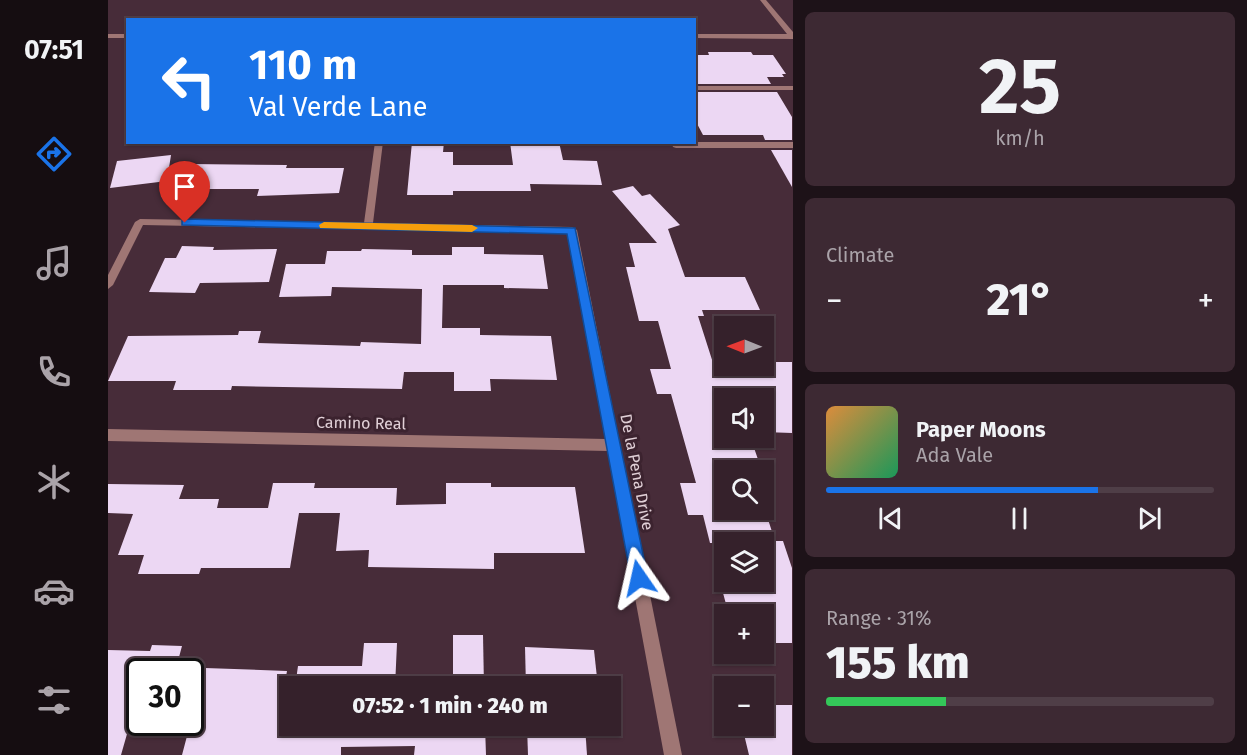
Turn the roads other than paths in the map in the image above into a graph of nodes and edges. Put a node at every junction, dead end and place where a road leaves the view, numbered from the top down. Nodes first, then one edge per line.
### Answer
1 (764, 0) edge
2 (108, 36) edge
3 (126, 36) edge
4 (696, 36) edge
5 (792, 37) edge
6 (696, 88) edge
7 (792, 88) edge
8 (379, 144) edge
9 (676, 144) edge
10 (792, 145) edge
11 (368, 226) junction
12 (108, 285) edge
13 (108, 435) edge
14 (613, 445) junction
15 (674, 755) edge

1 - 5 street
2 - 3 street
4 - 5 street
6 - 7 street
8 - 11 street
9 - 10 street
11 - 12 street
11 - 14 street, De la Pena Drive
13 - 14 street, Camino Real
14 - 15 street, De la Pena Drive

